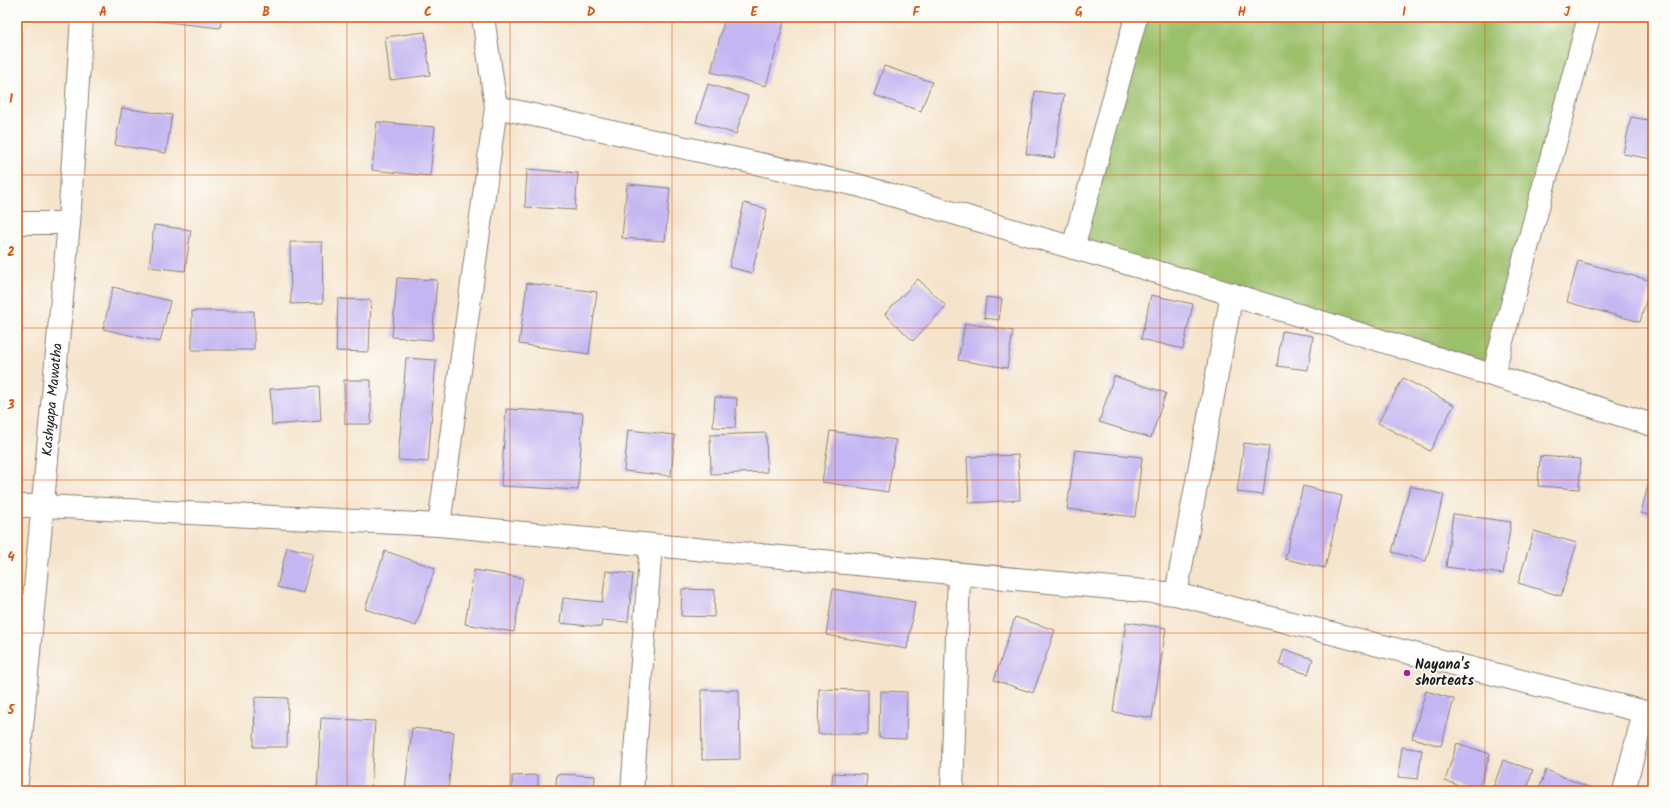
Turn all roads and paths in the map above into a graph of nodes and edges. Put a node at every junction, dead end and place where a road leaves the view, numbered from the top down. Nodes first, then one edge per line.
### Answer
1 (82, 17) edge
2 (483, 17) edge
3 (1136, 17) edge
4 (1590, 17) edge
5 (496, 107) junction
6 (17, 223) edge
7 (69, 223) junction
8 (1074, 248) junction
9 (1232, 294) junction
10 (1493, 375) junction
11 (1653, 424) edge
12 (17, 506) edge
13 (43, 506) junction
14 (439, 525) junction
15 (651, 545) junction
16 (959, 574) junction
17 (1176, 594) junction
18 (1649, 713) edge
19 (17, 781) edge
20 (632, 791) edge
21 (952, 791) edge
22 (1624, 791) edge

1 - 7 street, Kashyapa Mawatha
2 - 5 street
3 - 8 street
4 - 10 street
5 - 8 street
5 - 14 street
6 - 7 street
7 - 13 street, Kashyapa Mawatha
8 - 9 street
9 - 10 street
9 - 17 street
10 - 11 street
12 - 13 street
13 - 14 street
13 - 19 street, Kashyapa Mawatha
14 - 15 street
15 - 16 street
15 - 20 street
16 - 17 street
16 - 21 street
17 - 18 street
18 - 22 street

